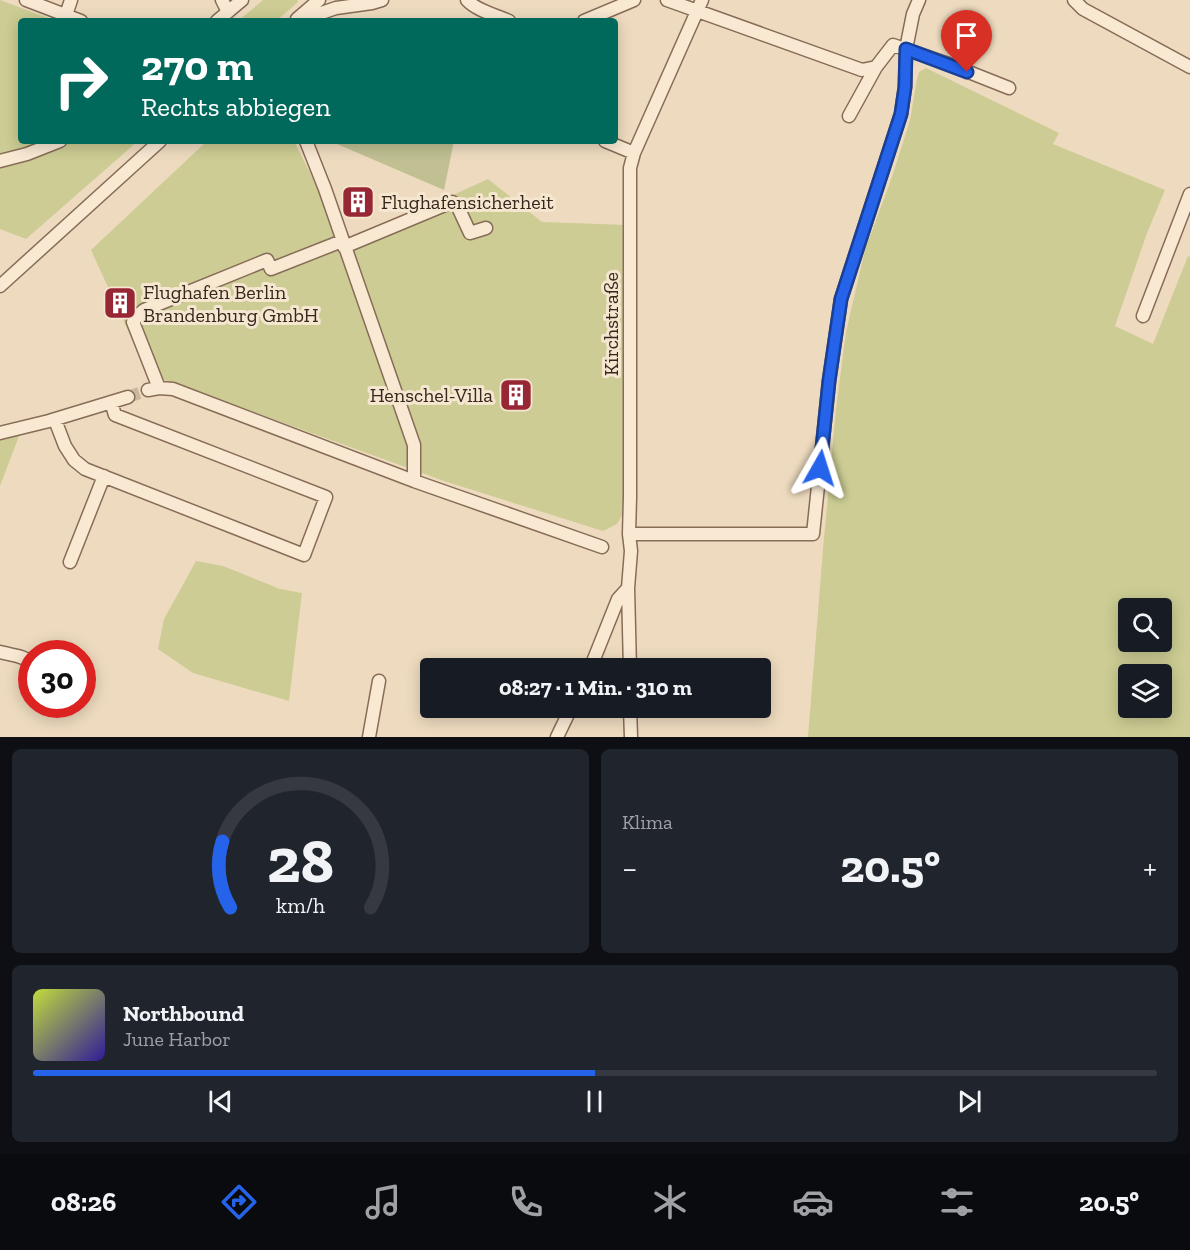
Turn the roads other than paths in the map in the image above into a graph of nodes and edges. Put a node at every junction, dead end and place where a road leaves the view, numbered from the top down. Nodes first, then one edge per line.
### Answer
1 (26, 0) edge
2 (71, 0) edge
3 (222, 0) edge
4 (242, 0) edge
5 (382, 0) edge
6 (467, 0) edge
7 (634, 0) edge
8 (667, 0) edge
9 (919, 0) edge
10 (1074, 0) edge
11 (313, 2) edge
12 (353, 3) edge
13 (700, 6) edge
14 (228, 12) junction
15 (66, 15) junction
16 (74, 18) edge
17 (221, 18) edge
18 (299, 18) edge
19 (305, 18) edge
20 (502, 18) edge
21 (591, 18) edge
22 (906, 49) junction
23 (876, 67) junction
24 (1190, 67) edge
25 (1009, 88) dead end
26 (849, 116) dead end
27 (52, 144) edge
28 (157, 144) edge
29 (307, 144) edge
30 (612, 144) edge
31 (634, 153) junction
32 (0, 161) edge
33 (1190, 194) edge
34 (1185, 227) edge
35 (486, 228) dead end
36 (343, 244) junction
37 (0, 286) edge
38 (1143, 316) dead end
39 (128, 397) tunnel mouth
40 (111, 402) junction
41 (55, 420) junction
42 (0, 433) edge
43 (104, 476) junction
44 (414, 481) junction
45 (629, 534) junction
46 (602, 547) dead end
47 (70, 562) dead end
48 (628, 588) junction
49 (0, 652) edge
50 (18, 656) edge
51 (594, 658) edge
52 (630, 658) edge
53 (379, 681) dead end
54 (566, 718) edge
55 (630, 718) edge
56 (369, 737) edge
57 (557, 737) edge
58 (630, 737) edge

1 - 15 street
2 - 15 street
3 - 14 street
4 - 14 street
5 - 12 street
6 - 20 street
7 - 21 street
8 - 13 street
9 - 22 street
10 - 24 street
11 - 18 street
12 - 19 street
13 - 23 street
13 - 31 street, Kirchstraße
14 - 17 street
15 - 16 street
22 - 23 street
22 - 25 street
22 - 45 street
23 - 26 street
27 - 32 street
28 - 37 street
29 - 36 street
30 - 31 street
31 - 45 street, Kirchstraße
33 - 34 street
34 - 38 street
35 - 36 street
36 - 44 street
36 - 44 street
39 - 40 street
40 - 41 street
40 - 43 street
41 - 42 street
41 - 43 street
43 - 47 street
44 - 46 street
45 - 48 street, Kirchstraße
48 - 51 street, Kirchstraße
48 - 52 street, Kirchstraße
49 - 50 street
53 - 56 street
54 - 57 street
55 - 58 street

